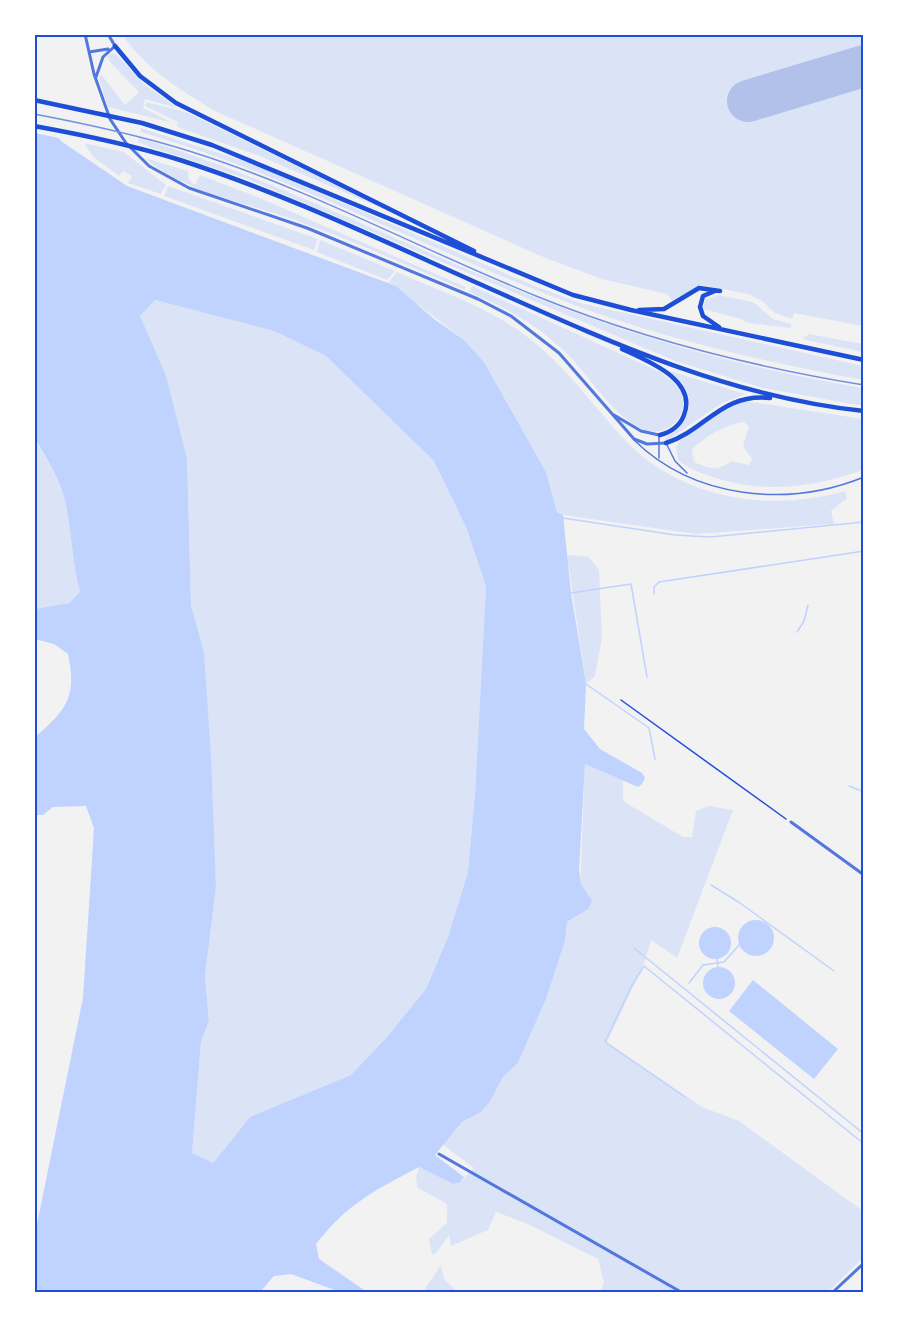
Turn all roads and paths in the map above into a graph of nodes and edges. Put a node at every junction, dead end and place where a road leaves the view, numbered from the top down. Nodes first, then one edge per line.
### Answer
1 (86, 34) edge
2 (108, 34) edge
3 (115, 46) junction
4 (89, 52) junction
5 (96, 81) junction
6 (34, 100) edge
7 (34, 126) edge
8 (497, 264) junction
9 (631, 310) junction
10 (727, 331) junction
11 (593, 334) junction
12 (864, 360) edge
13 (787, 399) junction
14 (864, 411) edge
15 (613, 414) junction
16 (660, 435) junction
17 (634, 439) junction
18 (666, 443) junction
19 (658, 445) junction
20 (659, 459) junction
21 (690, 476) junction
22 (864, 477) edge
23 (621, 700) dead end
24 (791, 822) joint
25 (864, 875) edge
26 (439, 1154) dead end
27 (864, 1263) edge
28 (681, 1293) edge
29 (833, 1293) edge

1 - 4 street
2 - 3 street
3 - 4 street
3 - 5 street
3 - 8 main road
4 - 5 street
5 - 15 street
6 - 8 main road
7 - 11 main road
8 - 9 main road
9 - 10 main road
9 - 10 main road
10 - 12 main road
11 - 13 main road
11 - 16 main road
13 - 14 main road
13 - 18 main road
15 - 16 street
15 - 17 street
16 - 18 lane
16 - 19 lane
17 - 19 street
17 - 20 lane
18 - 19 street
18 - 21 lane
19 - 20 lane
20 - 21 lane
21 - 22 lane
23 - 24 path
24 - 25 street
26 - 28 street
27 - 29 street

